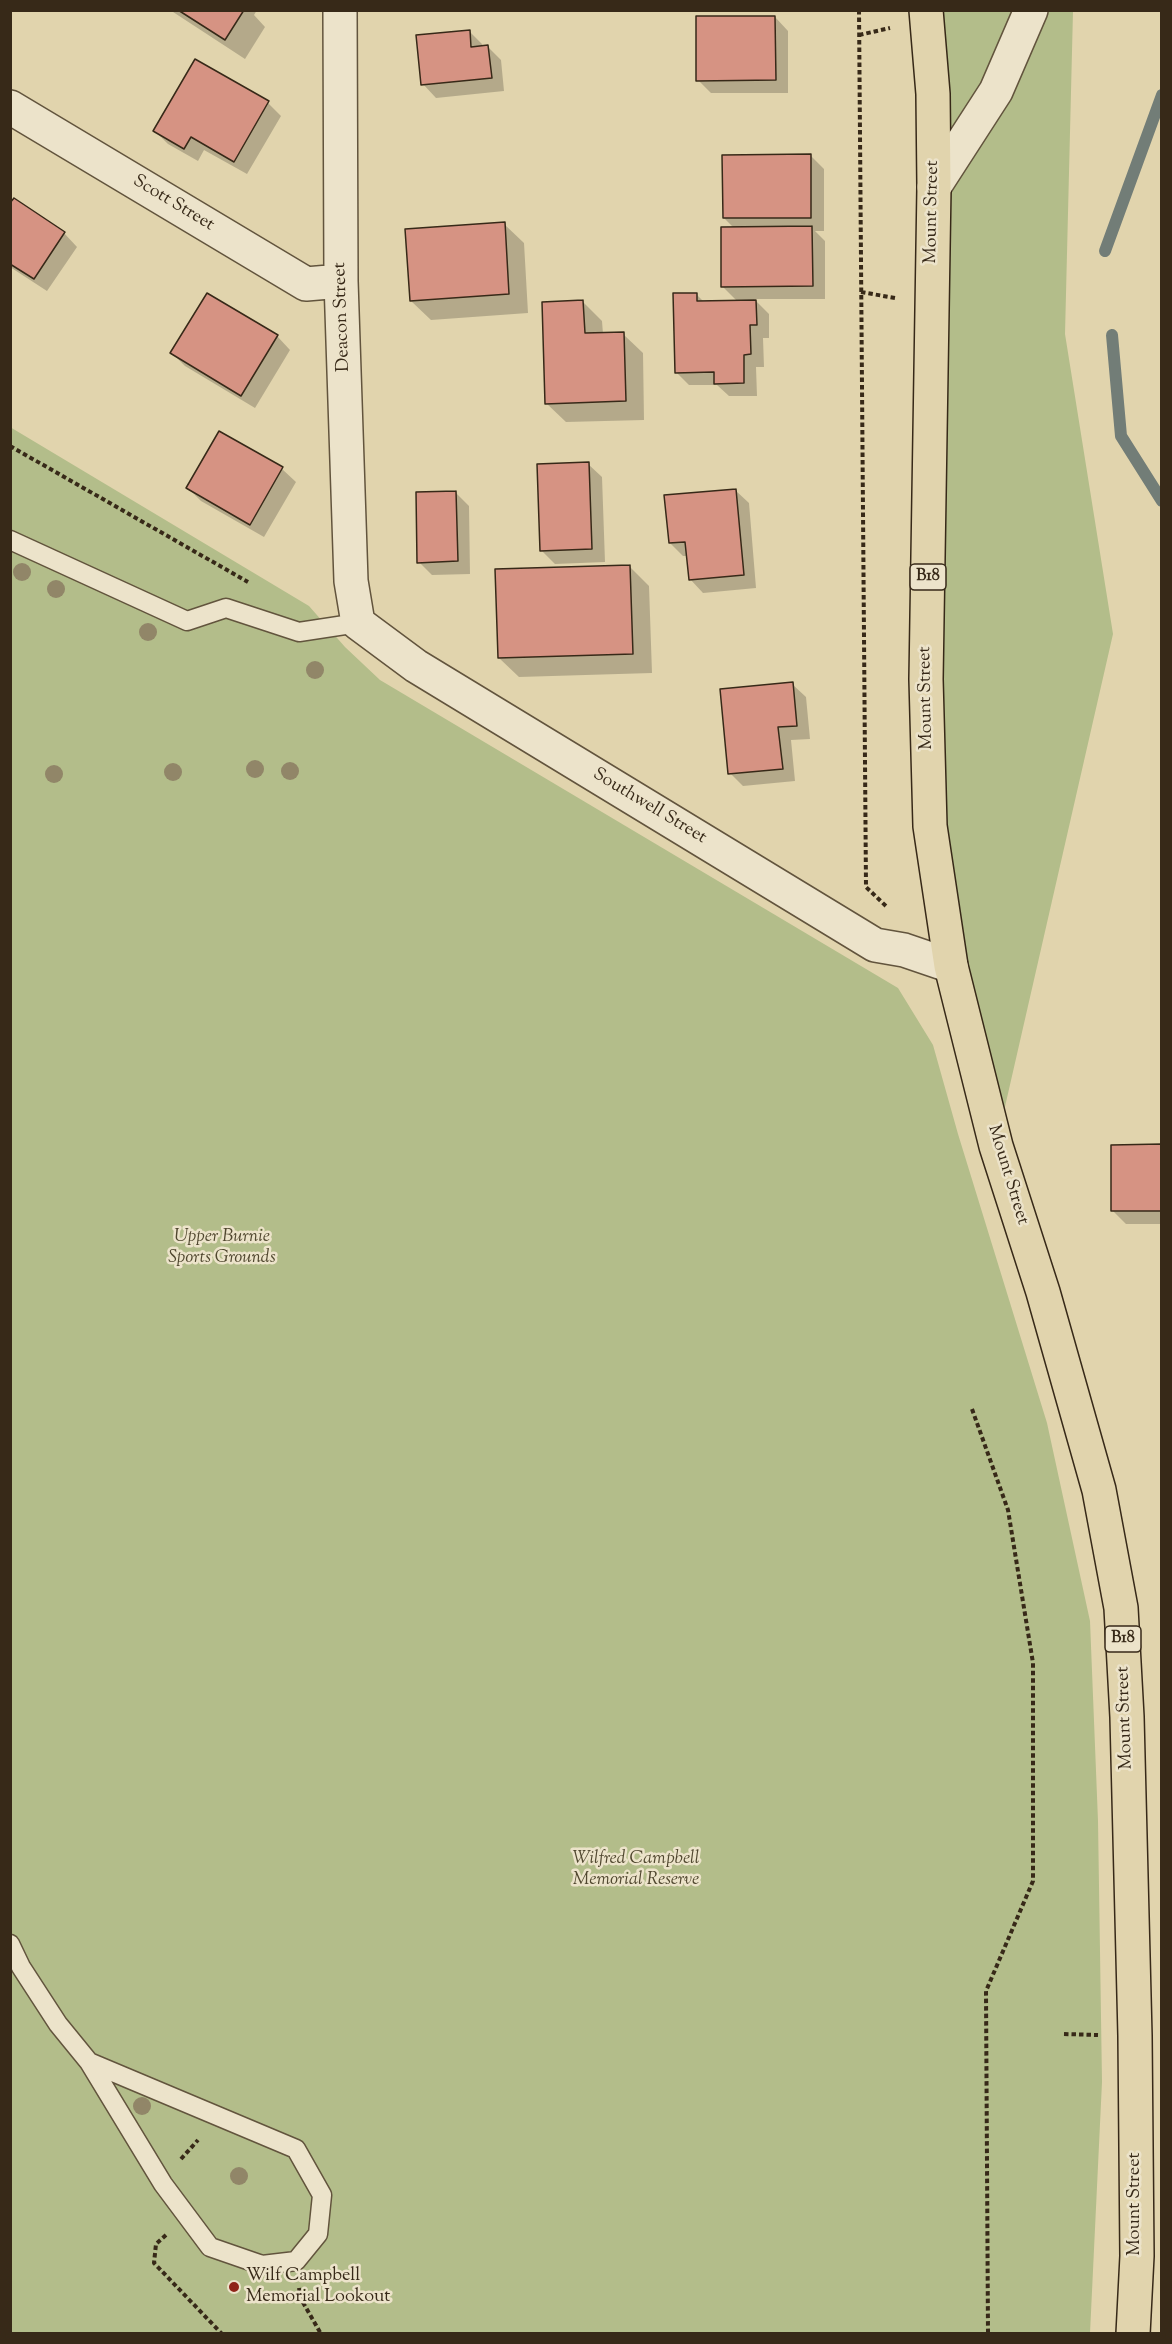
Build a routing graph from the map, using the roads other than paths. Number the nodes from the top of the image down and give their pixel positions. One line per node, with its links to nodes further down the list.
1 (340, 10): 6 (street, Deacon Street)
2 (926, 10): 5 (highway, Mount Street / B18)
3 (1031, 10): 5 (street)
4 (10, 107): 6 (street, Scott Street)
5 (934, 187): 9 (highway, Mount Street / B18)
6 (341, 281): 8 (street, Deacon Street)
7 (10, 540): 8 (lane)
8 (358, 623): 9 (street, Southwell Street)
9 (951, 966): 12 (highway, Mount Street / B18)
10 (10, 1944): 11 (lane)
11 (89, 2062): 11 (lane)
12 (1133, 2334)

